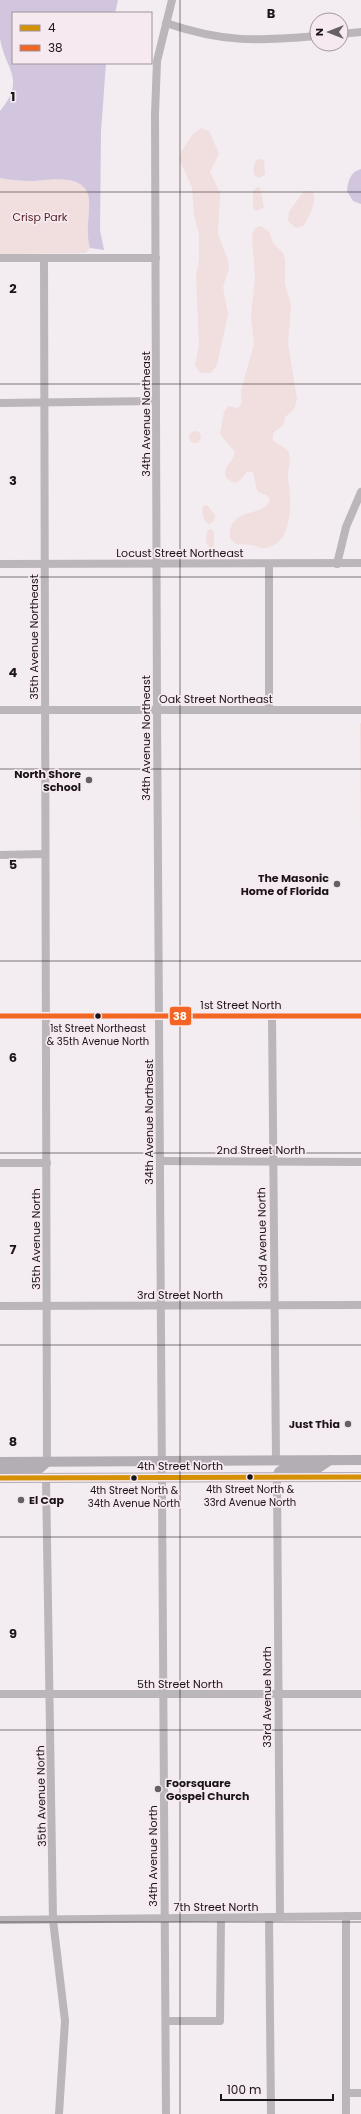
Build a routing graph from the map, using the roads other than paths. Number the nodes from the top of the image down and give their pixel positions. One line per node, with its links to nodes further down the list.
1 (172, 0): 2 (street, 34th Avenue Northeast)
2 (166, 23): 5 (street); 8 (street, 34th Avenue Northeast)
3 (361, 32): 4 (street)
4 (349, 33)
5 (309, 37)
6 (0, 258): 7 (street)
7 (44, 258): 8 (street); 11 (street, 35th Avenue Northeast)
8 (156, 258): 9 (street, 34th Avenue Northeast)
9 (156, 401): 11 (street); 16 (street, 34th Avenue Northeast)
10 (0, 402): 11 (street)
11 (44, 403): 15 (street, 35th Avenue Northeast)
12 (361, 492): 18 (street)
13 (361, 563): 18 (street, Locust Street Northeast)
14 (0, 564): 15 (street, Locust Street Northeast)
15 (44, 564): 16 (street, Locust Street Northeast); 23 (street, 35th Avenue Northeast)
16 (157, 564): 17 (street, Locust Street Northeast); 21 (street, 34th Avenue Northeast)
17 (269, 564): 18 (street, Locust Street Northeast); 19 (street)
18 (337, 564)
19 (270, 709): 21 (street, Oak Street Northeast); 22 (street, Oak Street Northeast)
20 (0, 710): 23 (street, Oak Street Northeast)
21 (157, 710): 23 (street, Oak Street Northeast); 27 (street, 34th Avenue Northeast)
22 (361, 710)
23 (45, 711): 24 (street, 35th Avenue Northeast)
24 (45, 854): 25 (street); 30 (street, 35th Avenue Northeast)
25 (0, 855)
26 (0, 1016): 30 (street, 1st Street North)
27 (159, 1016): 28 (street, 1st Street North); 30 (street, 1st Street North); 31 (street, 34th Avenue Northeast)
28 (272, 1016): 29 (street, 1st Street North); 32 (street, 33rd Avenue North)
29 (361, 1016)
30 (46, 1017): 35 (street, 35th Avenue North)
31 (160, 1161): 32 (street, 2nd Street North); 40 (street, 34th Avenue Northeast)
32 (272, 1161): 33 (street, 2nd Street North); 36 (street, 33rd Avenue North)
33 (361, 1162)
34 (0, 1164): 35 (street)
35 (47, 1164): 39 (street, 35th Avenue North)
36 (274, 1305): 37 (street, 3rd Street North); 40 (street, 3rd Street North); 41 (street, 33rd Avenue North)
37 (361, 1305)
38 (0, 1306): 39 (street, 3rd Street North)
39 (47, 1306): 40 (street, 3rd Street North); 45 (street, 35th Avenue North)
40 (162, 1306): 46 (street, 34th Avenue Northeast)
41 (276, 1460): 42 (main road, 4th Street North); 46 (main road, 4th Street North)
42 (330, 1460): 43 (main road, 4th Street North); 49 (main road)
43 (361, 1460)
44 (0, 1462): 45 (main road, 4th Street North)
45 (47, 1462): 46 (main road, 4th Street North); 47 (main road)
46 (162, 1462): 52 (street, 34th Avenue Northeast)
47 (0, 1469)
48 (46, 1477): 51 (main road, 4th Street North); 52 (main road, 4th Street North); 54 (street, 35th Avenue North)
49 (276, 1477): 50 (main road, 4th Street North); 52 (main road, 4th Street North); 55 (street, 33rd Avenue North)
50 (361, 1477)
51 (0, 1478)
52 (162, 1478): 57 (street, 34th Avenue North)
53 (0, 1694): 54 (street, 5th Street North)
54 (50, 1694): 57 (street, 5th Street North); 65 (street, 35th Avenue North)
55 (278, 1694): 56 (street, 5th Street North); 57 (street, 5th Street North); 61 (street, 33rd Avenue North)
56 (361, 1694)
57 (163, 1695): 62 (street, 34th Avenue North)
58 (346, 1916): 59 (street, 7th Street North); 61 (street, 7th Street North); 68 (street)
59 (361, 1916)
60 (269, 1917): 61 (street, 7th Street North); 63 (street, 7th Street North); 71 (street)
61 (280, 1917)
62 (165, 1918): 63 (street, 7th Street North); 65 (street, 7th Street North); 66 (street, 34th Avenue North)
63 (221, 1918): 66 (street)
64 (0, 1920): 65 (street, 7th Street North)
65 (53, 1920): 69 (street, 35th Avenue North)
66 (166, 2021): 70 (street, 34th Avenue North)
67 (361, 2093): 68 (street)
68 (346, 2094): 72 (street)
69 (59, 2114)
70 (166, 2114)
71 (271, 2114)
72 (346, 2114)

